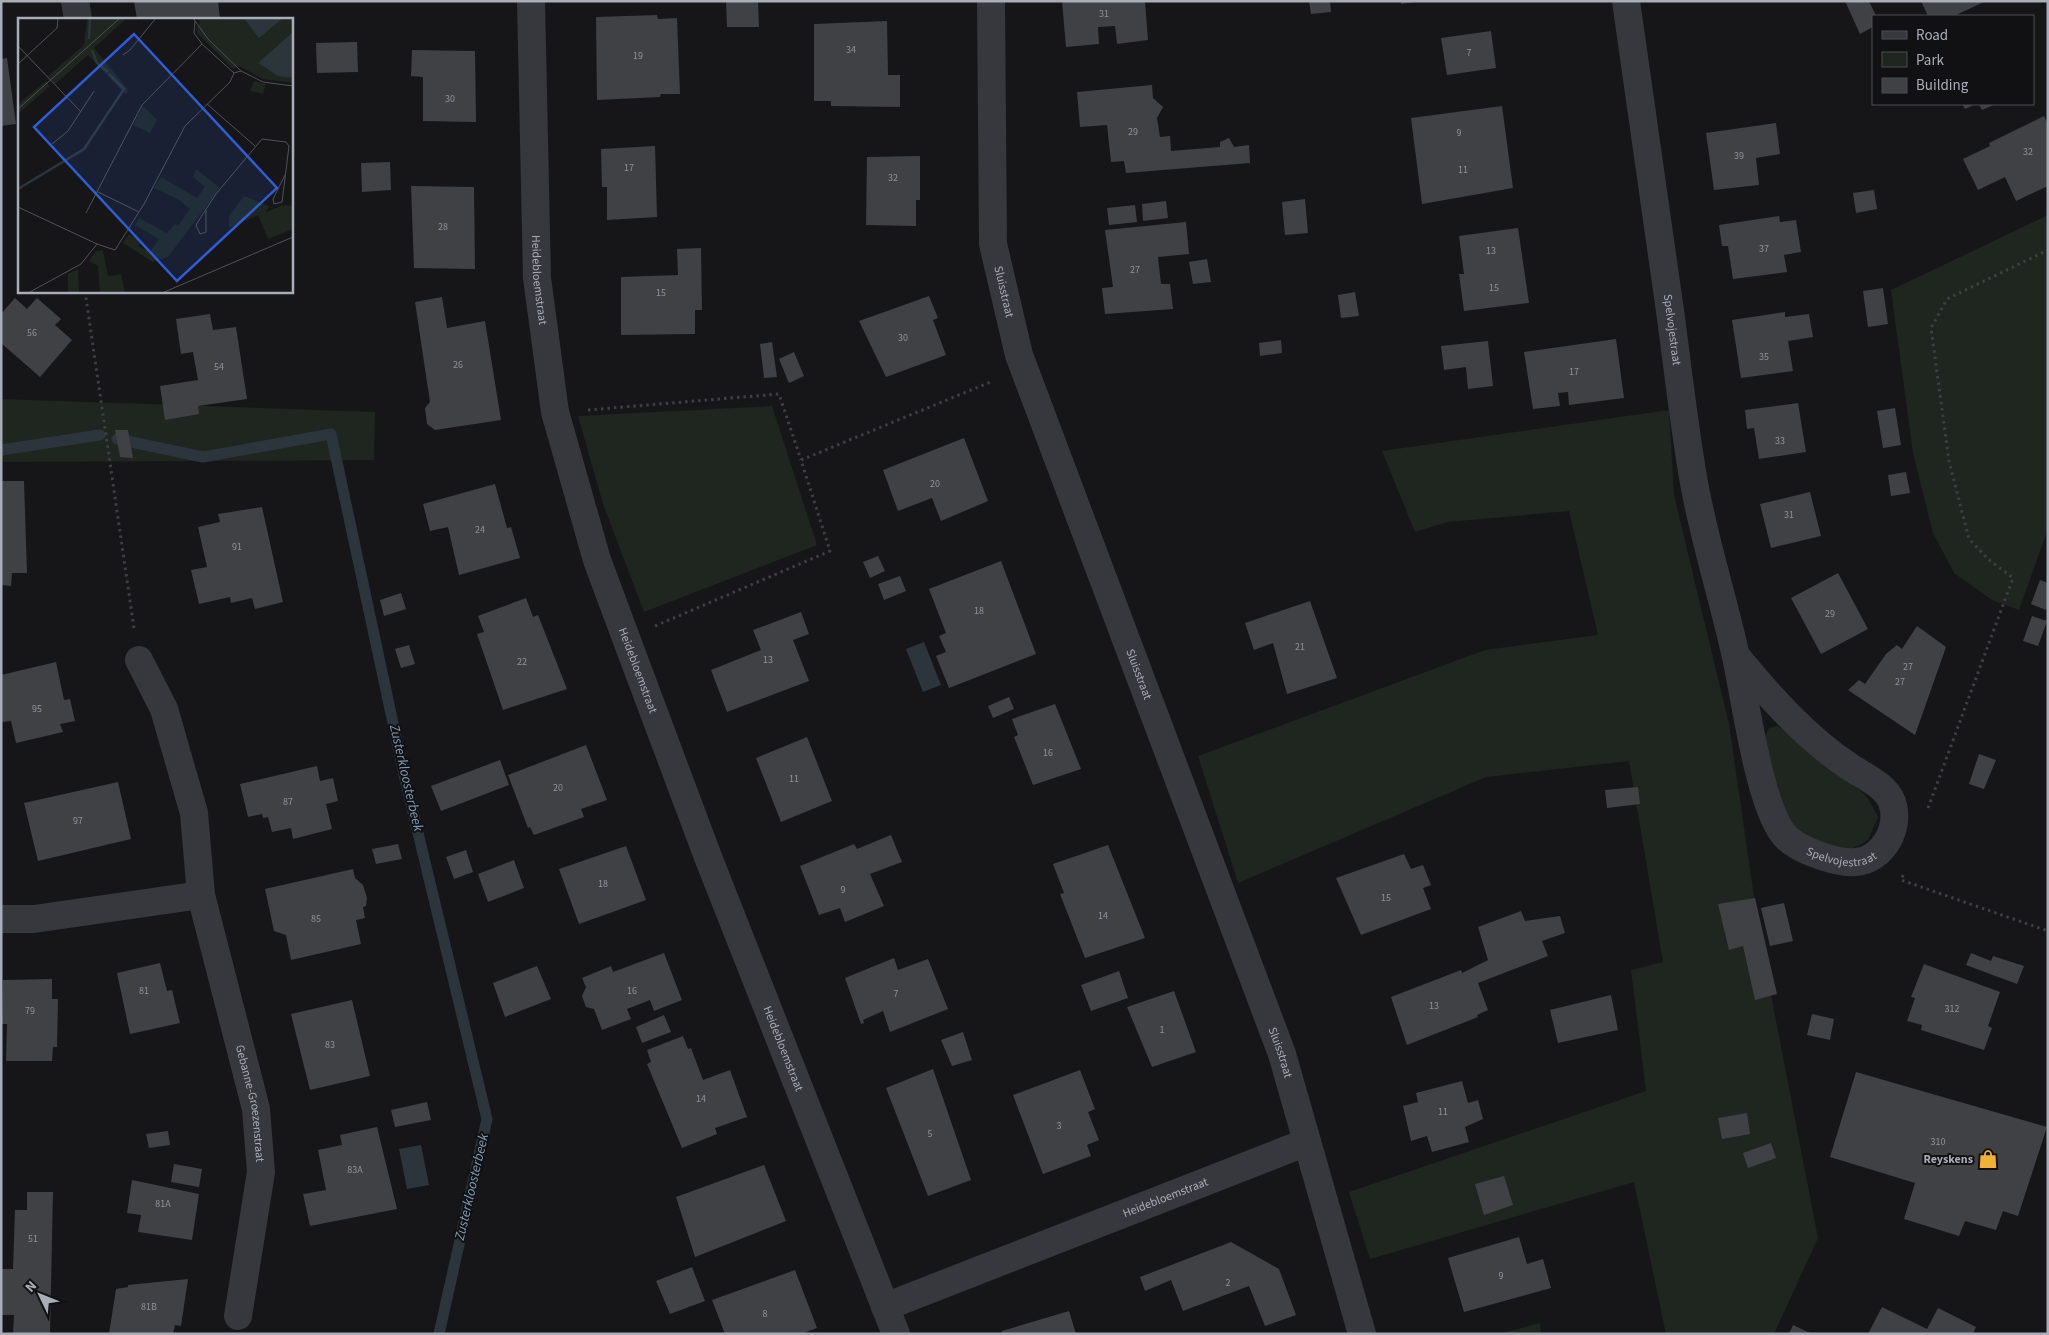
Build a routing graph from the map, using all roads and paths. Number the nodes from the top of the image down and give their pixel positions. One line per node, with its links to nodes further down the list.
1 (75, 1): 5 (street)
2 (531, 1): 9 (street, Heidebloemstraat)
3 (991, 1): 8 (street, Sluisstraat)
4 (1626, 1): 12 (street, Spelvojestraat)
5 (78, 18)
6 (2048, 250): 14 (path)
7 (85, 292): 13 (path)
8 (1024, 368): 10 (path); 19 (street, Sluisstraat)
9 (556, 412): 10 (path); 11 (street, Heidebloemstraat)
10 (801, 460): 11 (path)
11 (626, 638): 20 (street, Heidebloemstraat)
12 (1736, 656): 12 (street, Spelvojestraat)
13 (139, 660): 16 (street, Gebanne-Groezenstraat)
14 (1926, 814)
15 (1904, 872): 18 (path)
16 (201, 895): 17 (street); 21 (street, Gebanne-Groezenstraat)
17 (1, 920)
18 (2048, 931)
19 (1307, 1142): 20 (street, Heidebloemstraat); 23 (street, Sluisstraat)
20 (885, 1307): 22 (street, Heidebloemstraat)
21 (238, 1316)
22 (896, 1334)
23 (1362, 1334)

